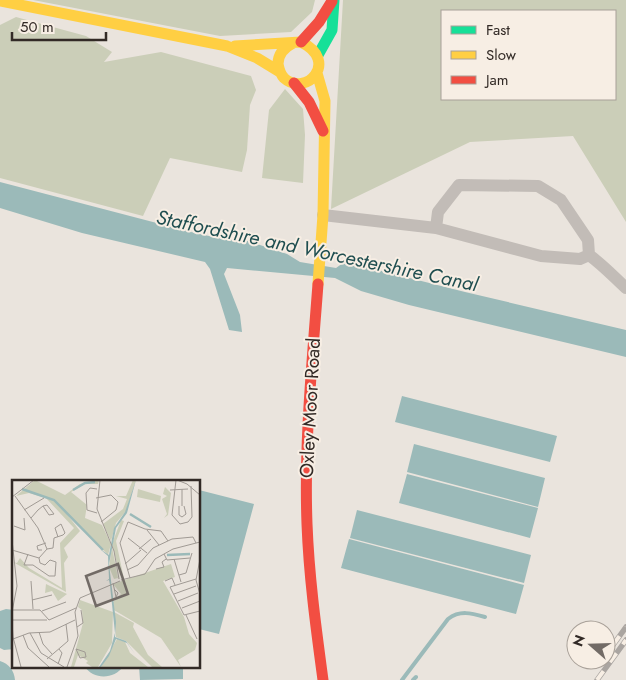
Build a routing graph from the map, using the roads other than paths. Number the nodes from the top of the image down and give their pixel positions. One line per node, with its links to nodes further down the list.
1 (333, 0): 3 (street); 5 (street)
2 (0, 1): 4 (street)
3 (297, 42): 4 (street); 5 (street); 6 (street)
4 (227, 46): 6 (street)
5 (318, 55): 7 (street)
6 (280, 72): 8 (street)
7 (317, 72): 8 (street); 9 (street, Oxley Moor Road)
8 (294, 83): 9 (street, Oxley Moor Road)
9 (325, 136): 10 (street, Oxley Moor Road)
10 (322, 215): 11 (street); 14 (street, Oxley Moor Road)
11 (436, 228): 12 (street); 12 (street)
12 (589, 255): 13 (street)
13 (619, 287)
14 (323, 680)

